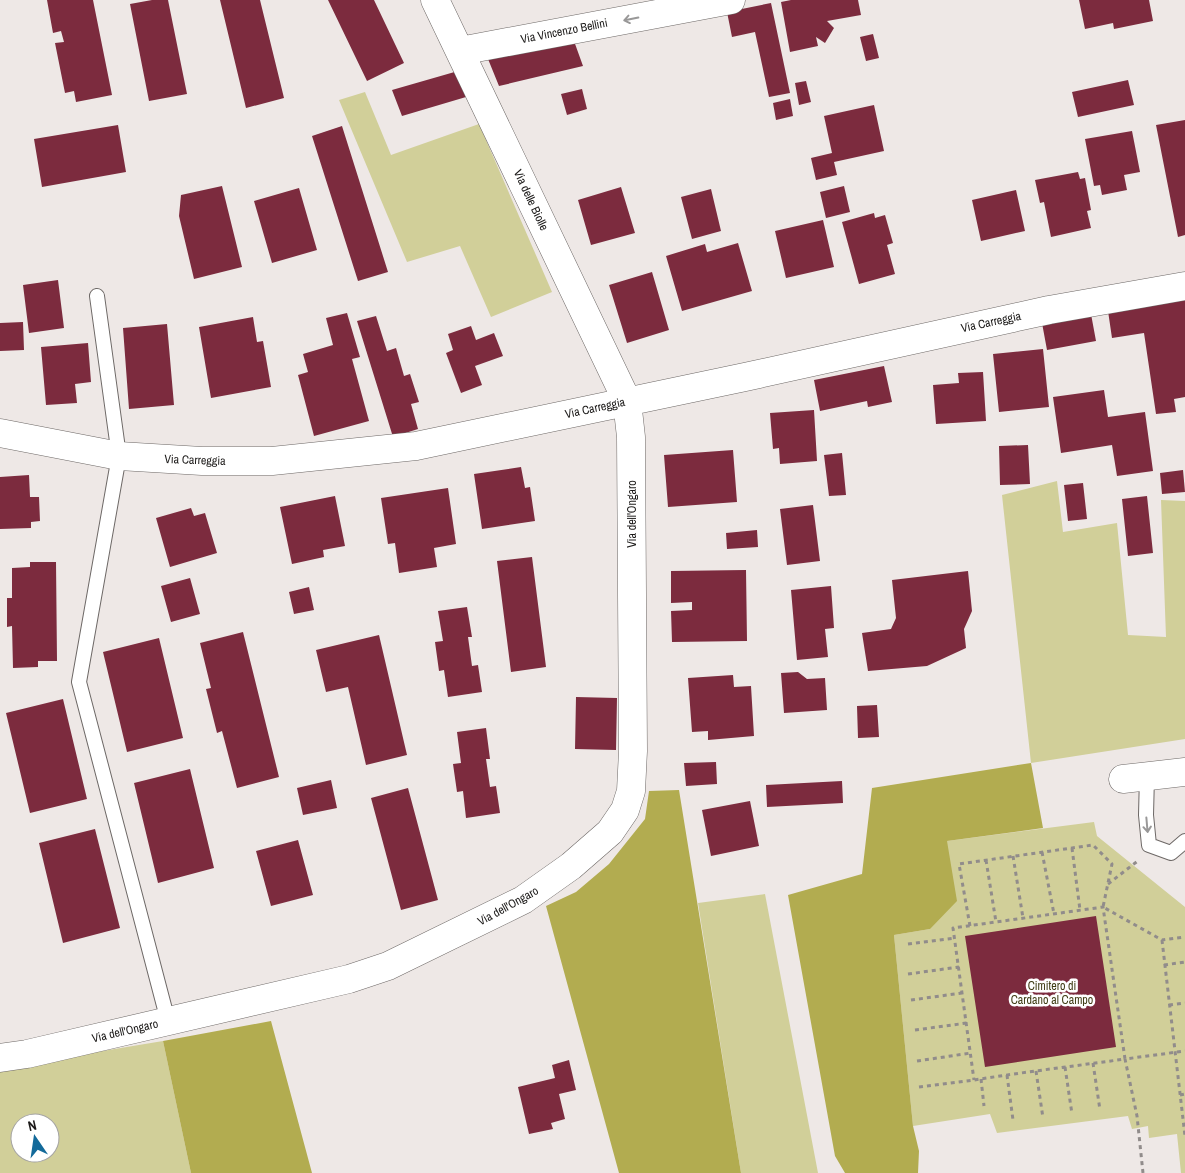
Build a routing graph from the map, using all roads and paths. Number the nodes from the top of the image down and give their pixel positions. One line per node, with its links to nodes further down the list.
1 (435, 0): 4 (street, Via delle Biolle)
2 (731, 0): 3 (street, Via Vincenzo Bellini)
3 (667, 6): 4 (street, Via Vincenzo Bellini, one-way to 4)
4 (460, 51): 7 (street, Via delle Biolle)
5 (1185, 286): 7 (street, Via Carreggia)
6 (97, 296): 9 (lane)
7 (627, 401): 9 (street, Via Carreggia); 37 (street, Via dell'Ongaro)
8 (0, 433): 9 (street, Via Carreggia)
9 (119, 456): 37 (lane)
10 (1185, 772): 11 (street)
11 (1135, 778): 13 (lane, one-way to 13)
12 (1185, 841): 13 (lane)
13 (1148, 845): 18 (path)
14 (1072, 848): 15 (path); 18 (path); 20 (path)
15 (1042, 852): 16 (path); 21 (path)
16 (1013, 856): 17 (path); 22 (path)
17 (986, 860): 23 (path); 24 (path)
18 (1108, 884): 19 (path)
19 (1104, 907): 20 (path); 27 (path); 44 (path)
20 (1080, 910): 21 (path)
21 (1054, 914): 22 (path)
22 (1023, 918): 23 (path)
23 (996, 922): 24 (path)
24 (970, 926): 26 (path)
25 (1185, 937): 27 (path)
26 (955, 938): 28 (path); 31 (path)
27 (1162, 940): 30 (path)
28 (908, 944)
29 (1185, 962): 30 (path)
30 (1164, 965): 36 (path)
31 (959, 967): 32 (path); 33 (path)
32 (908, 974)
33 (962, 993): 34 (path); 38 (path)
34 (911, 1000)
35 (1185, 1004): 36 (path)
36 (1169, 1005): 41 (path)
37 (168, 1021): 43 (street, Via dell'Ongaro)
38 (966, 1023): 39 (path); 42 (path)
39 (915, 1030)
40 (1185, 1050): 41 (path)
41 (1175, 1052): 44 (path); 54 (path)
42 (971, 1053): 45 (path); 51 (path)
43 (0, 1058)
44 (1125, 1059): 46 (path); 61 (path)
45 (917, 1060)
46 (1093, 1063): 47 (path); 56 (path)
47 (1065, 1067): 48 (path); 57 (path)
48 (1036, 1071): 49 (path); 58 (path)
49 (1007, 1075): 50 (path); 59 (path)
50 (981, 1079): 51 (path); 55 (path)
51 (974, 1080): 52 (path)
52 (919, 1087)
53 (1185, 1094): 54 (path)
54 (1180, 1095): 60 (path)
55 (984, 1106)
56 (1100, 1110)
57 (1072, 1114)
58 (1043, 1118)
59 (1013, 1120)
60 (1185, 1136)
61 (1143, 1173)

